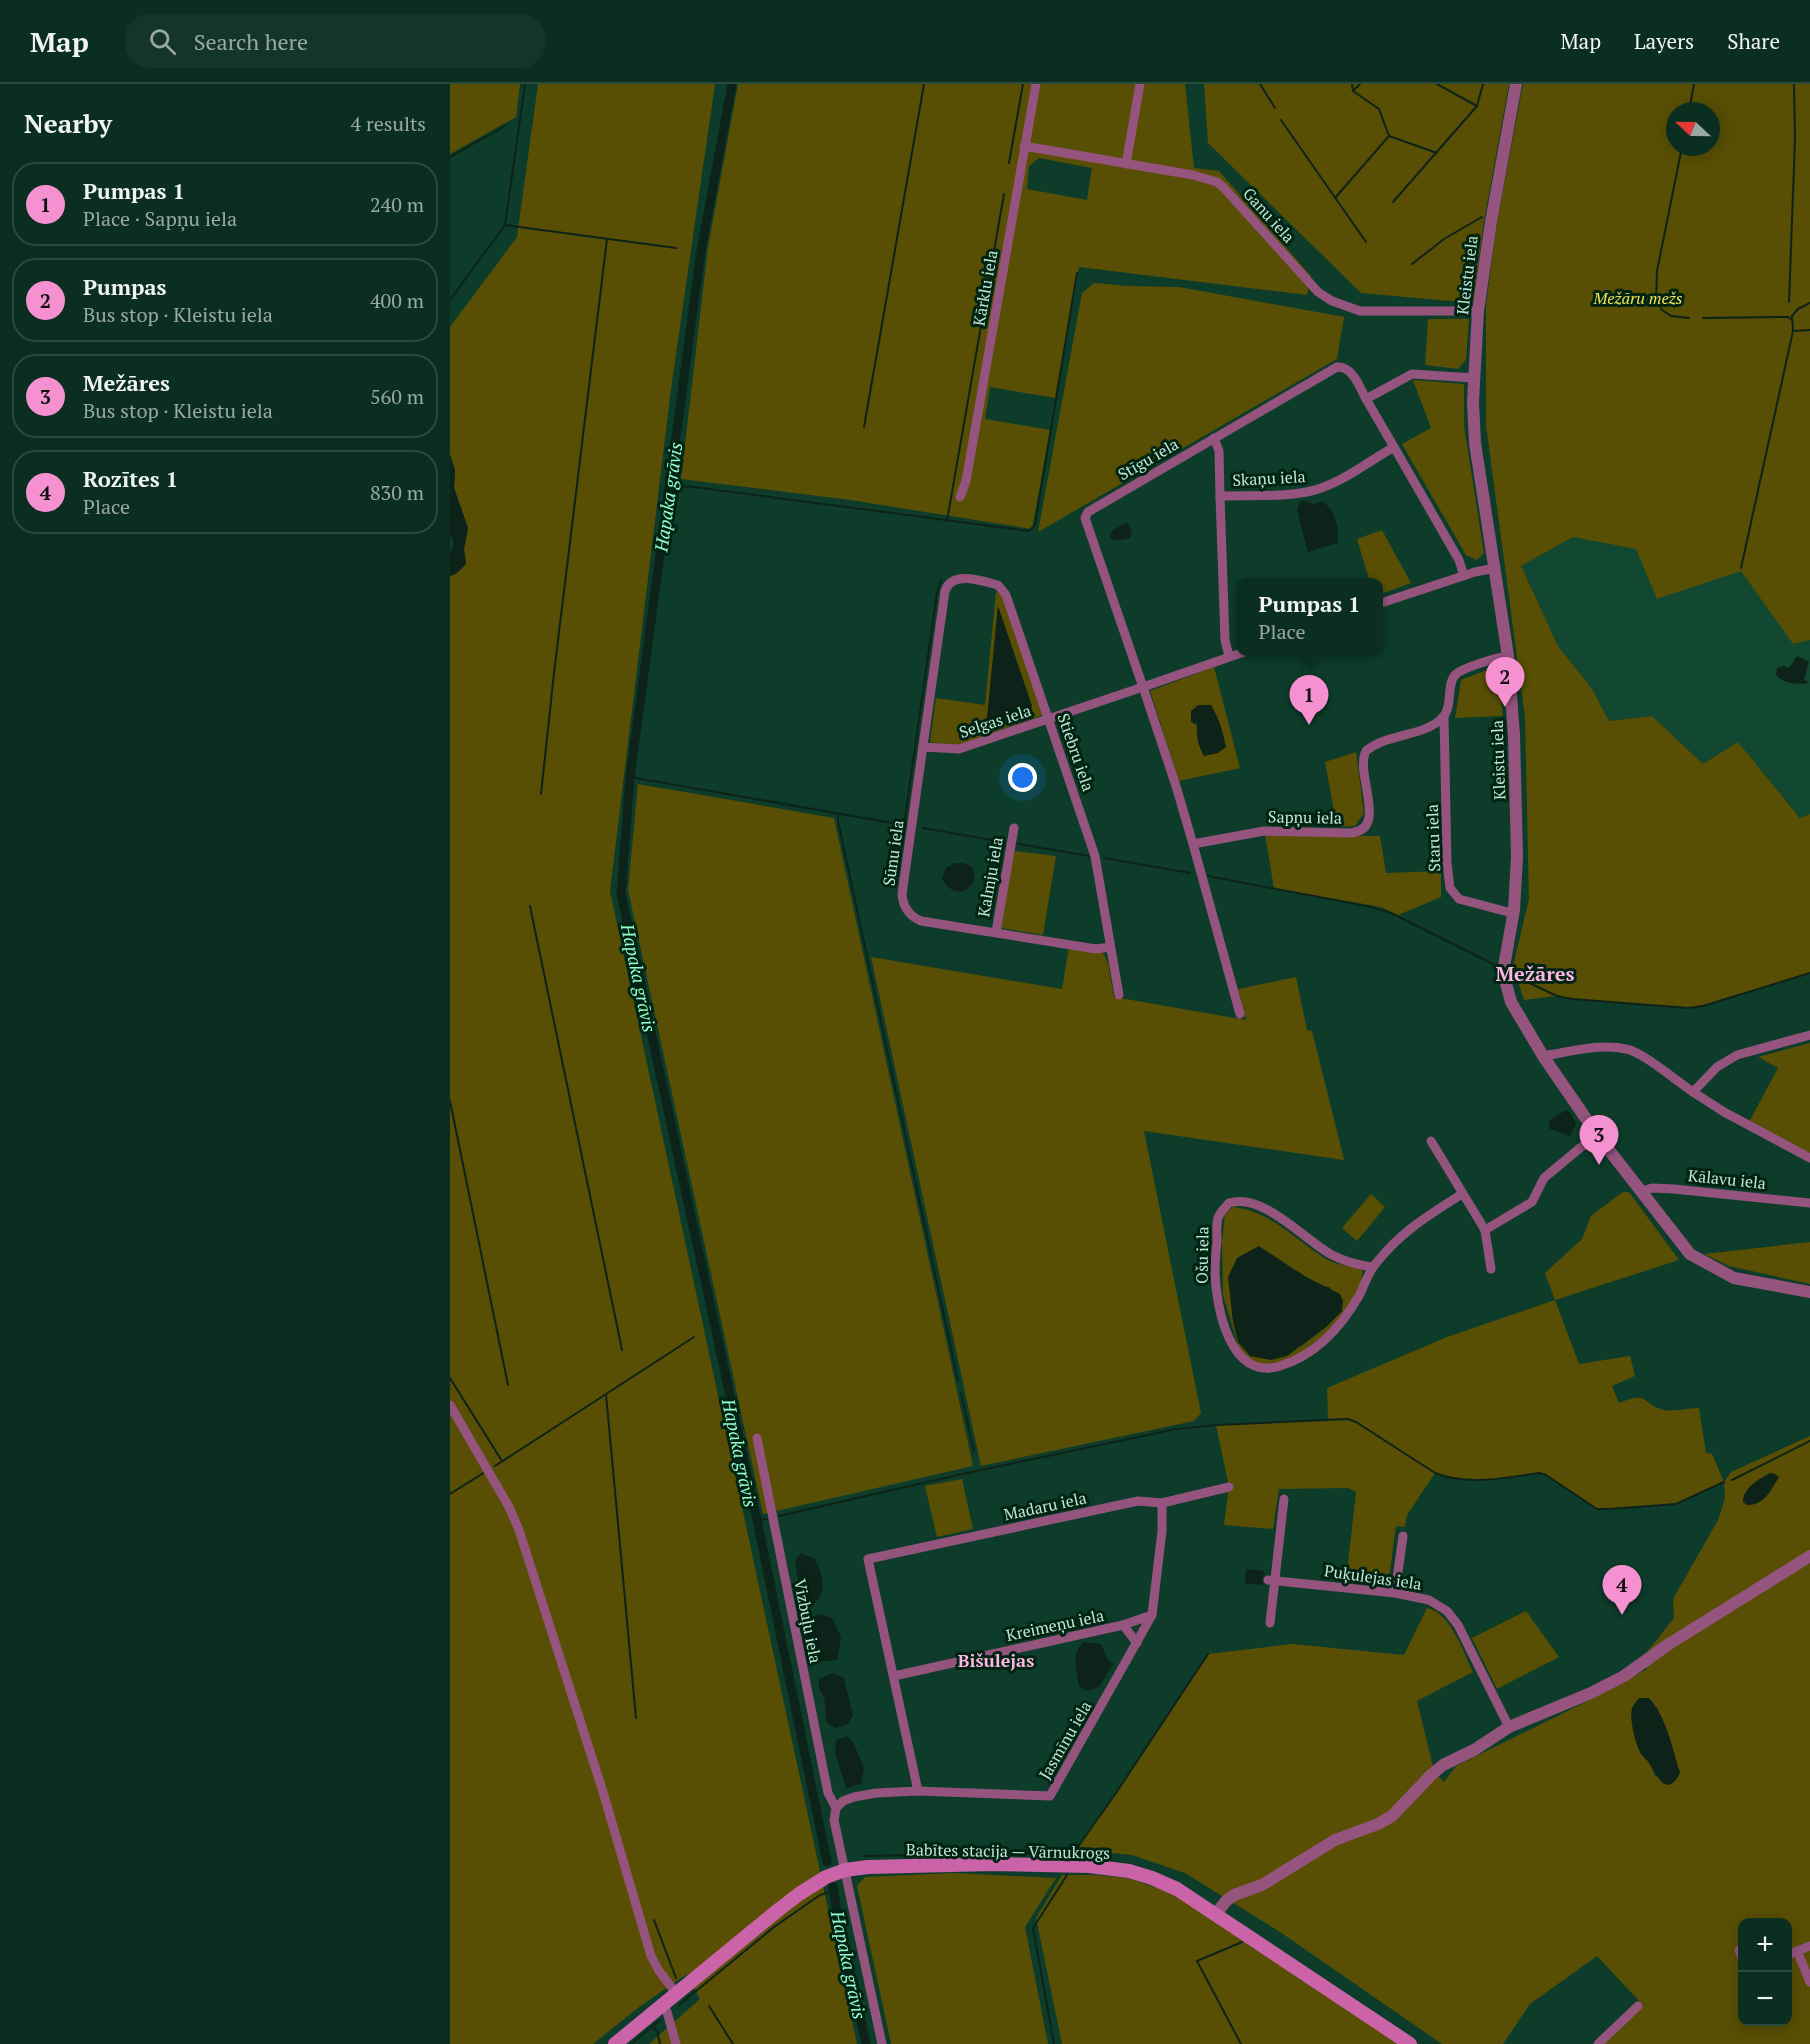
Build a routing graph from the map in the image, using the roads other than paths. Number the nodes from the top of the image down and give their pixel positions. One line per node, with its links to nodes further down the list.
1 (1036, 84): 4 (street, Kārklu iela)
2 (1140, 84): 5 (street)
3 (1516, 84): 6 (street, Kleistu iela)
4 (1024, 146): 5 (street, Ganu iela); 12 (street, Kārklu iela)
5 (1126, 164): 6 (street, Ganu iela)
6 (1478, 311): 7 (street, Kleistu iela)
7 (1474, 378): 8 (street); 13 (street, Kleistu iela)
8 (1366, 399): 9 (street, Stīgu iela); 10 (street, Stīgu iela)
9 (1214, 438): 11 (street); 20 (street, Stīgu iela)
10 (1394, 447): 11 (street, Skaņu iela); 14 (street)
11 (1220, 495): 19 (street, Skaņu iela)
12 (960, 497)
13 (1495, 568): 14 (street); 18 (street, Kleistu iela)
14 (1464, 576): 16 (street)
15 (945, 591): 22 (street, Stiebru iela); 23 (street, Sūnu iela)
16 (1383, 602)
17 (1236, 654): 19 (street)
18 (1508, 656): 21 (street); 26 (street, Kleistu iela)
19 (1229, 657): 20 (street)
20 (1143, 687): 22 (street, Selgas iela); 25 (street)
21 (1444, 716): 25 (street, Sapņu iela); 26 (street, Staru iela)
22 (1048, 719): 23 (street, Selgas iela); 28 (street, Stiebru iela)
23 (923, 747): 27 (street, Sūnu iela)
24 (1014, 828): 27 (street, Kalmju iela)
25 (1193, 844): 30 (street)
26 (1514, 910): 32 (street, Kleistu iela)
27 (996, 932): 28 (street, Sūnu iela)
28 (1110, 947): 29 (street, Stiebru iela)
29 (1119, 995)
30 (1240, 1014)
31 (1810, 1035): 33 (street)
32 (1543, 1056): 33 (street); 34 (street, Kleistu iela)
33 (1692, 1092): 36 (street)
34 (1598, 1136): 37 (street, Kleistu iela); 40 (street)
35 (1431, 1141): 38 (street)
36 (1810, 1158)
37 (1642, 1191): 39 (street, Kālavu iela); 43 (street, Kleistu iela)
38 (1462, 1194): 40 (street); 41 (street, Ošu iela)
39 (1810, 1203)
40 (1485, 1230): 42 (street)
41 (1372, 1267): 41 (street, Ošu iela)
42 (1491, 1269)
43 (1810, 1292)
44 (450, 1405): 67 (street)
45 (757, 1438): 60 (street, Vizbuļu iela)
46 (1229, 1487): 48 (street, Madaru iela)
47 (1284, 1499): 51 (street)
48 (1162, 1503): 53 (street, Jasmīnu iela); 57 (street, Madaru iela)
49 (1403, 1536): 52 (street)
50 (1810, 1556): 58 (street)
51 (1272, 1580): 52 (street, Puķulejas iela); 54 (street)
52 (1395, 1593): 58 (street, Puķulejas iela)
53 (1152, 1615): 55 (street, Kreimeņu iela); 56 (street, Jasmīnu iela)
54 (1270, 1623)
55 (1123, 1625): 56 (street); 57 (street, Kreimeņu iela)
56 (1137, 1643): 59 (street, Jasmīnu iela)
57 (894, 1676): 59 (street)
58 (1509, 1727): 62 (street)
59 (918, 1791): 60 (street, Jasmīnu iela)
60 (836, 1808): 61 (street)
61 (845, 1870): 62 (main road, Babītes stacija — Vārnukrogs); 67 (main road, Babītes stacija — Vārnukrogs); 72 (street)
62 (1216, 1914): 73 (main road, Babītes stacija — Vārnukrogs)
63 (1810, 1946): 64 (street)
64 (1797, 1951): 65 (street); 66 (street)
65 (1792, 1953)
66 (1810, 1982)
67 (676, 1993): 68 (main road, Babītes stacija — Vārnukrogs)
68 (663, 2005): 70 (main road, Babītes stacija — Vārnukrogs); 71 (street)
69 (1638, 2006): 74 (street)
70 (615, 2044)
71 (676, 2044)
72 (882, 2044)
73 (1410, 2044)
74 (1598, 2044)

